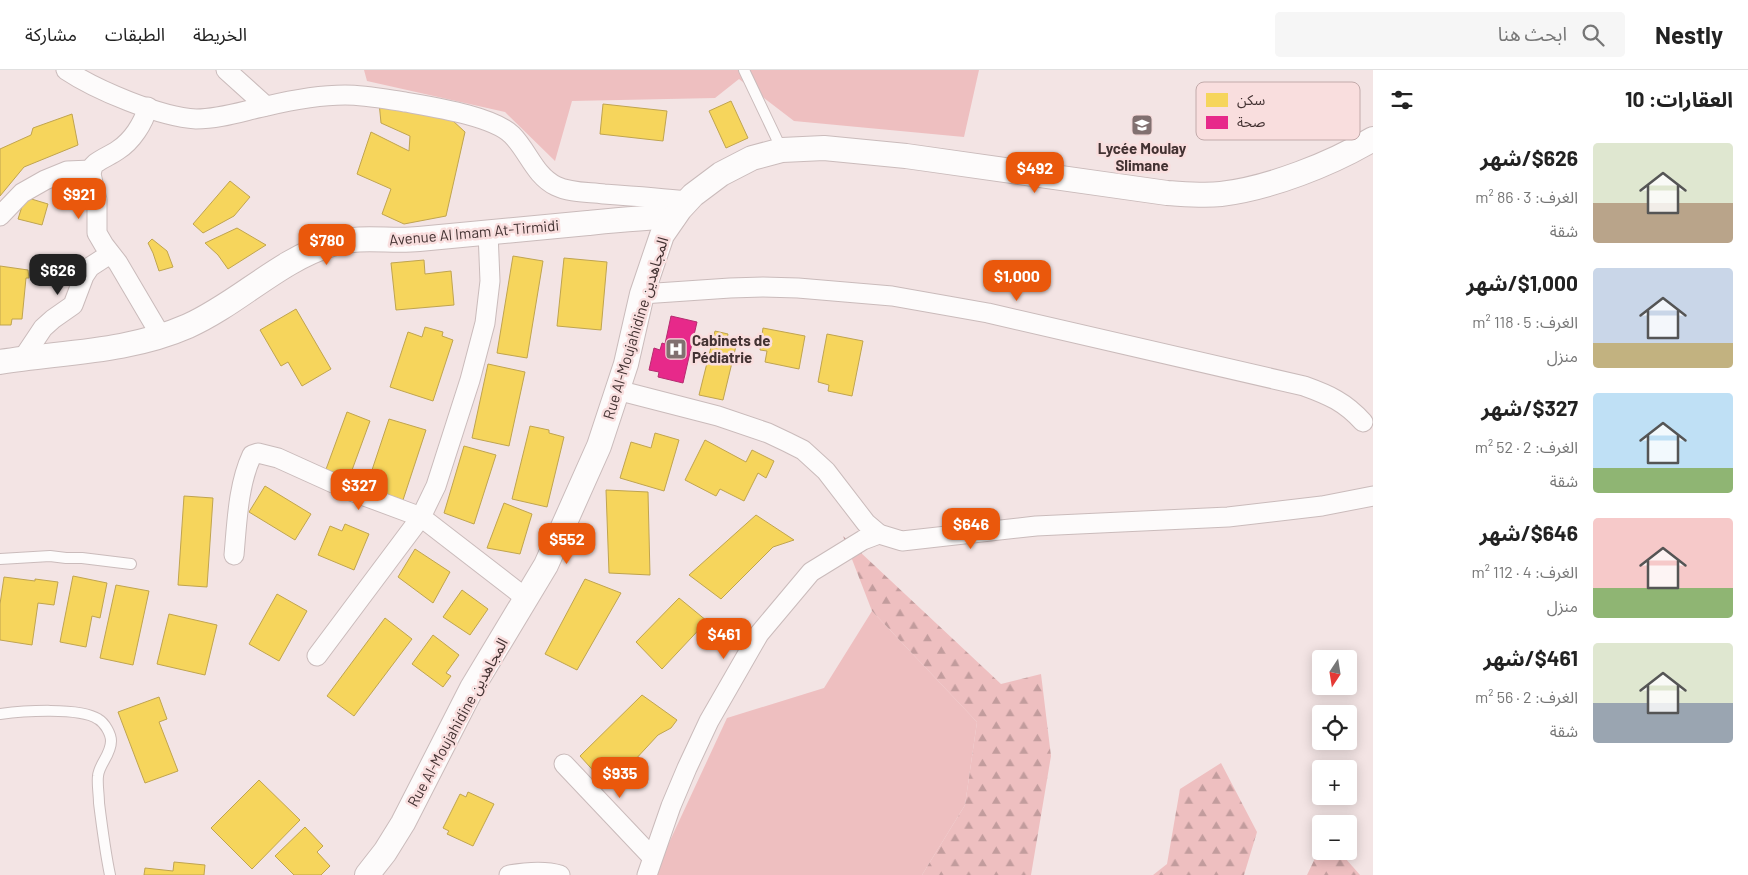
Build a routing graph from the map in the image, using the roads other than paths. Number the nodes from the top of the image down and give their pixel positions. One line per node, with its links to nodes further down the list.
1 (66, 70): 5 (street)
2 (226, 70): 4 (street)
3 (744, 70): 7 (lane)
4 (266, 106): 5 (street); 9 (street)
5 (148, 107): 8 (street)
6 (1373, 139): 7 (street, Rue Al-Moujahidine المجاهدين)
7 (782, 150): 9 (street, Rue Al-Moujahidine المجاهدين)
8 (91, 170): 10 (street); 12 (street)
9 (681, 209): 11 (street, Avenue Al Imam At-Tirmidi); 13 (street, Rue Al-Moujahidine المجاهدين)
10 (0, 216)
11 (488, 232): 14 (street, Avenue Al Imam At-Tirmidi); 19 (street)
12 (110, 254): 14 (street); 15 (street)
13 (642, 294): 16 (street, Rue Al-Moujahidine المجاهدين); 17 (street)
14 (162, 336): 15 (street, Avenue Al Imam At-Tirmidi)
15 (11, 360)
16 (617, 390): 20 (street); 24 (street, Rue Al-Moujahidine المجاهدين)
17 (1363, 422)
18 (1373, 496): 20 (street)
19 (421, 516): 21 (street); 24 (street); 25 (street)
20 (879, 534): 28 (street)
21 (234, 555)
22 (0, 559): 23 (lane)
23 (131, 564)
24 (527, 599): 30 (street, Rue Al-Moujahidine المجاهدين)
25 (317, 656)
26 (0, 714): 29 (lane)
27 (564, 764): 28 (street)
28 (649, 866)
29 (110, 875)
30 (367, 875)
31 (509, 875): 32 (street)
32 (560, 875)

